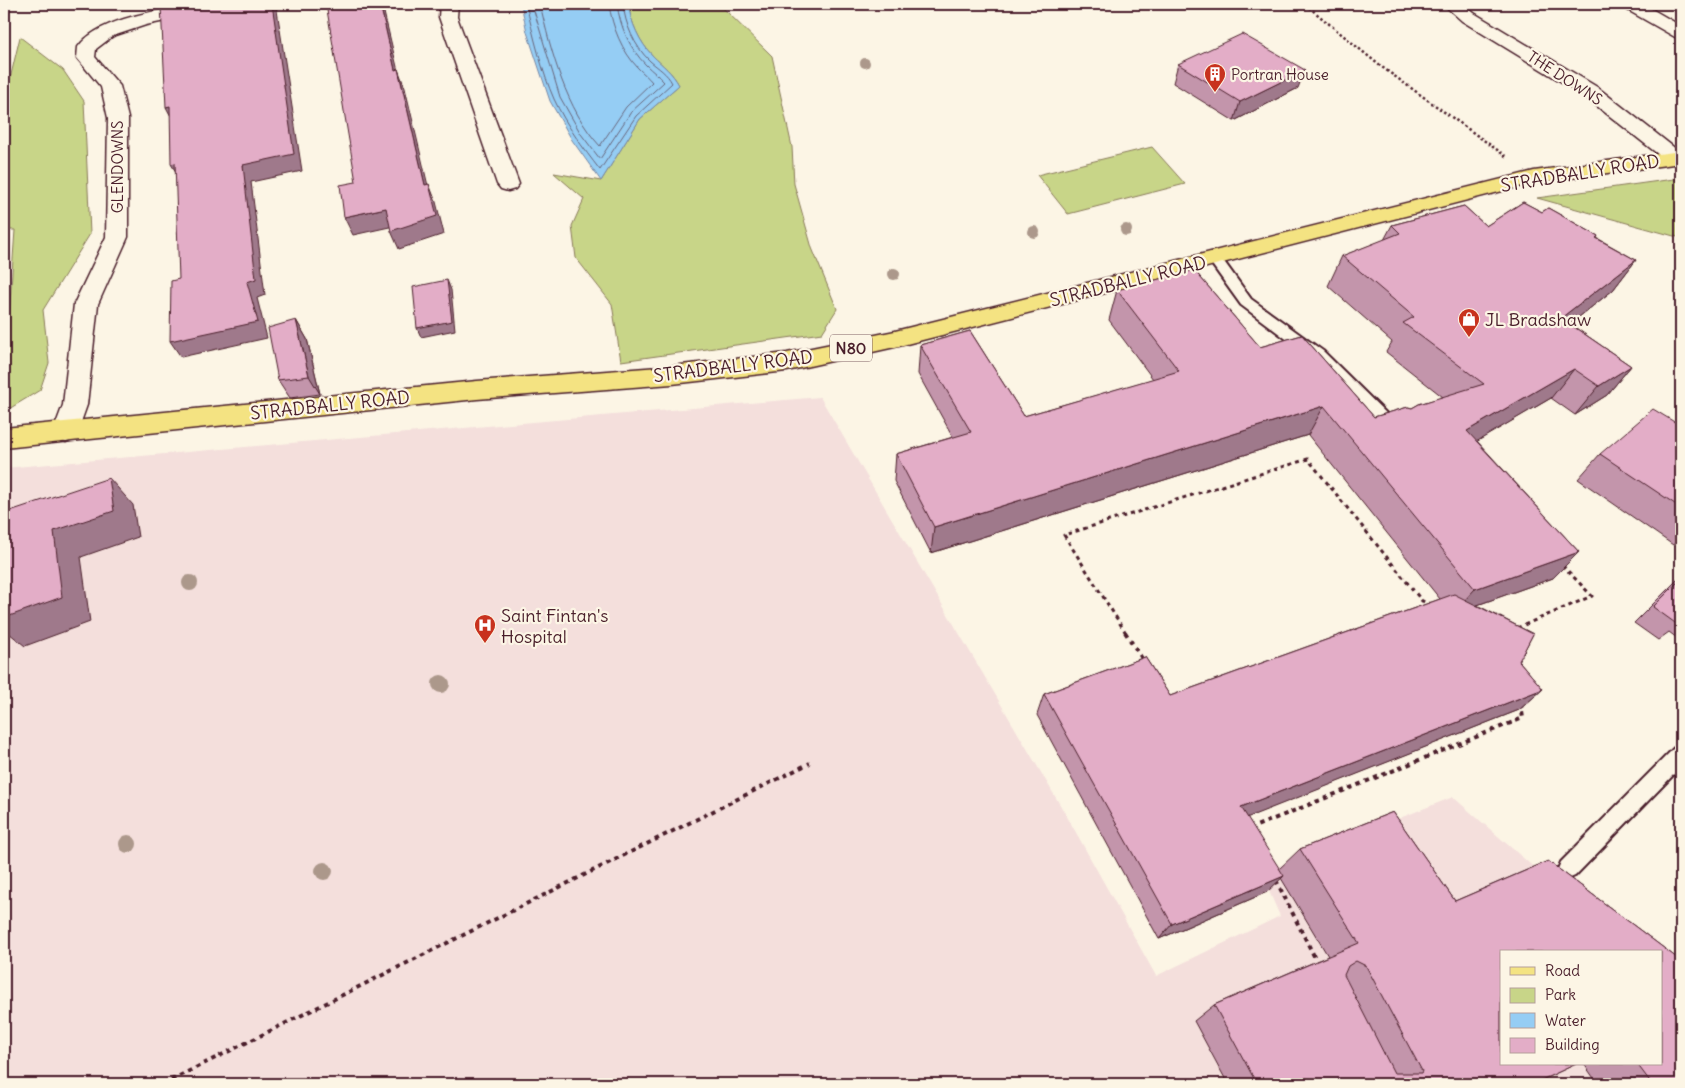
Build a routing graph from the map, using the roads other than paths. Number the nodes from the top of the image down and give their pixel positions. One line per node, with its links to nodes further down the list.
1 (222, 4): 10 (street, GLENDOWNS)
2 (449, 4): 7 (street)
3 (1452, 4): 6 (street, THE DOWNS)
4 (1630, 4): 5 (street)
5 (1681, 33)
6 (1678, 158): 8 (main road, STRADBALLY ROAD / N80)
7 (508, 184)
8 (1215, 260): 9 (lane); 10 (main road, STRADBALLY ROAD / N80)
9 (1393, 429)
10 (66, 432): 11 (main road, STRADBALLY ROAD / N80)
11 (4, 438): 12 (lane)
12 (4, 443)
13 (1681, 754): 14 (lane)
14 (1568, 869)

